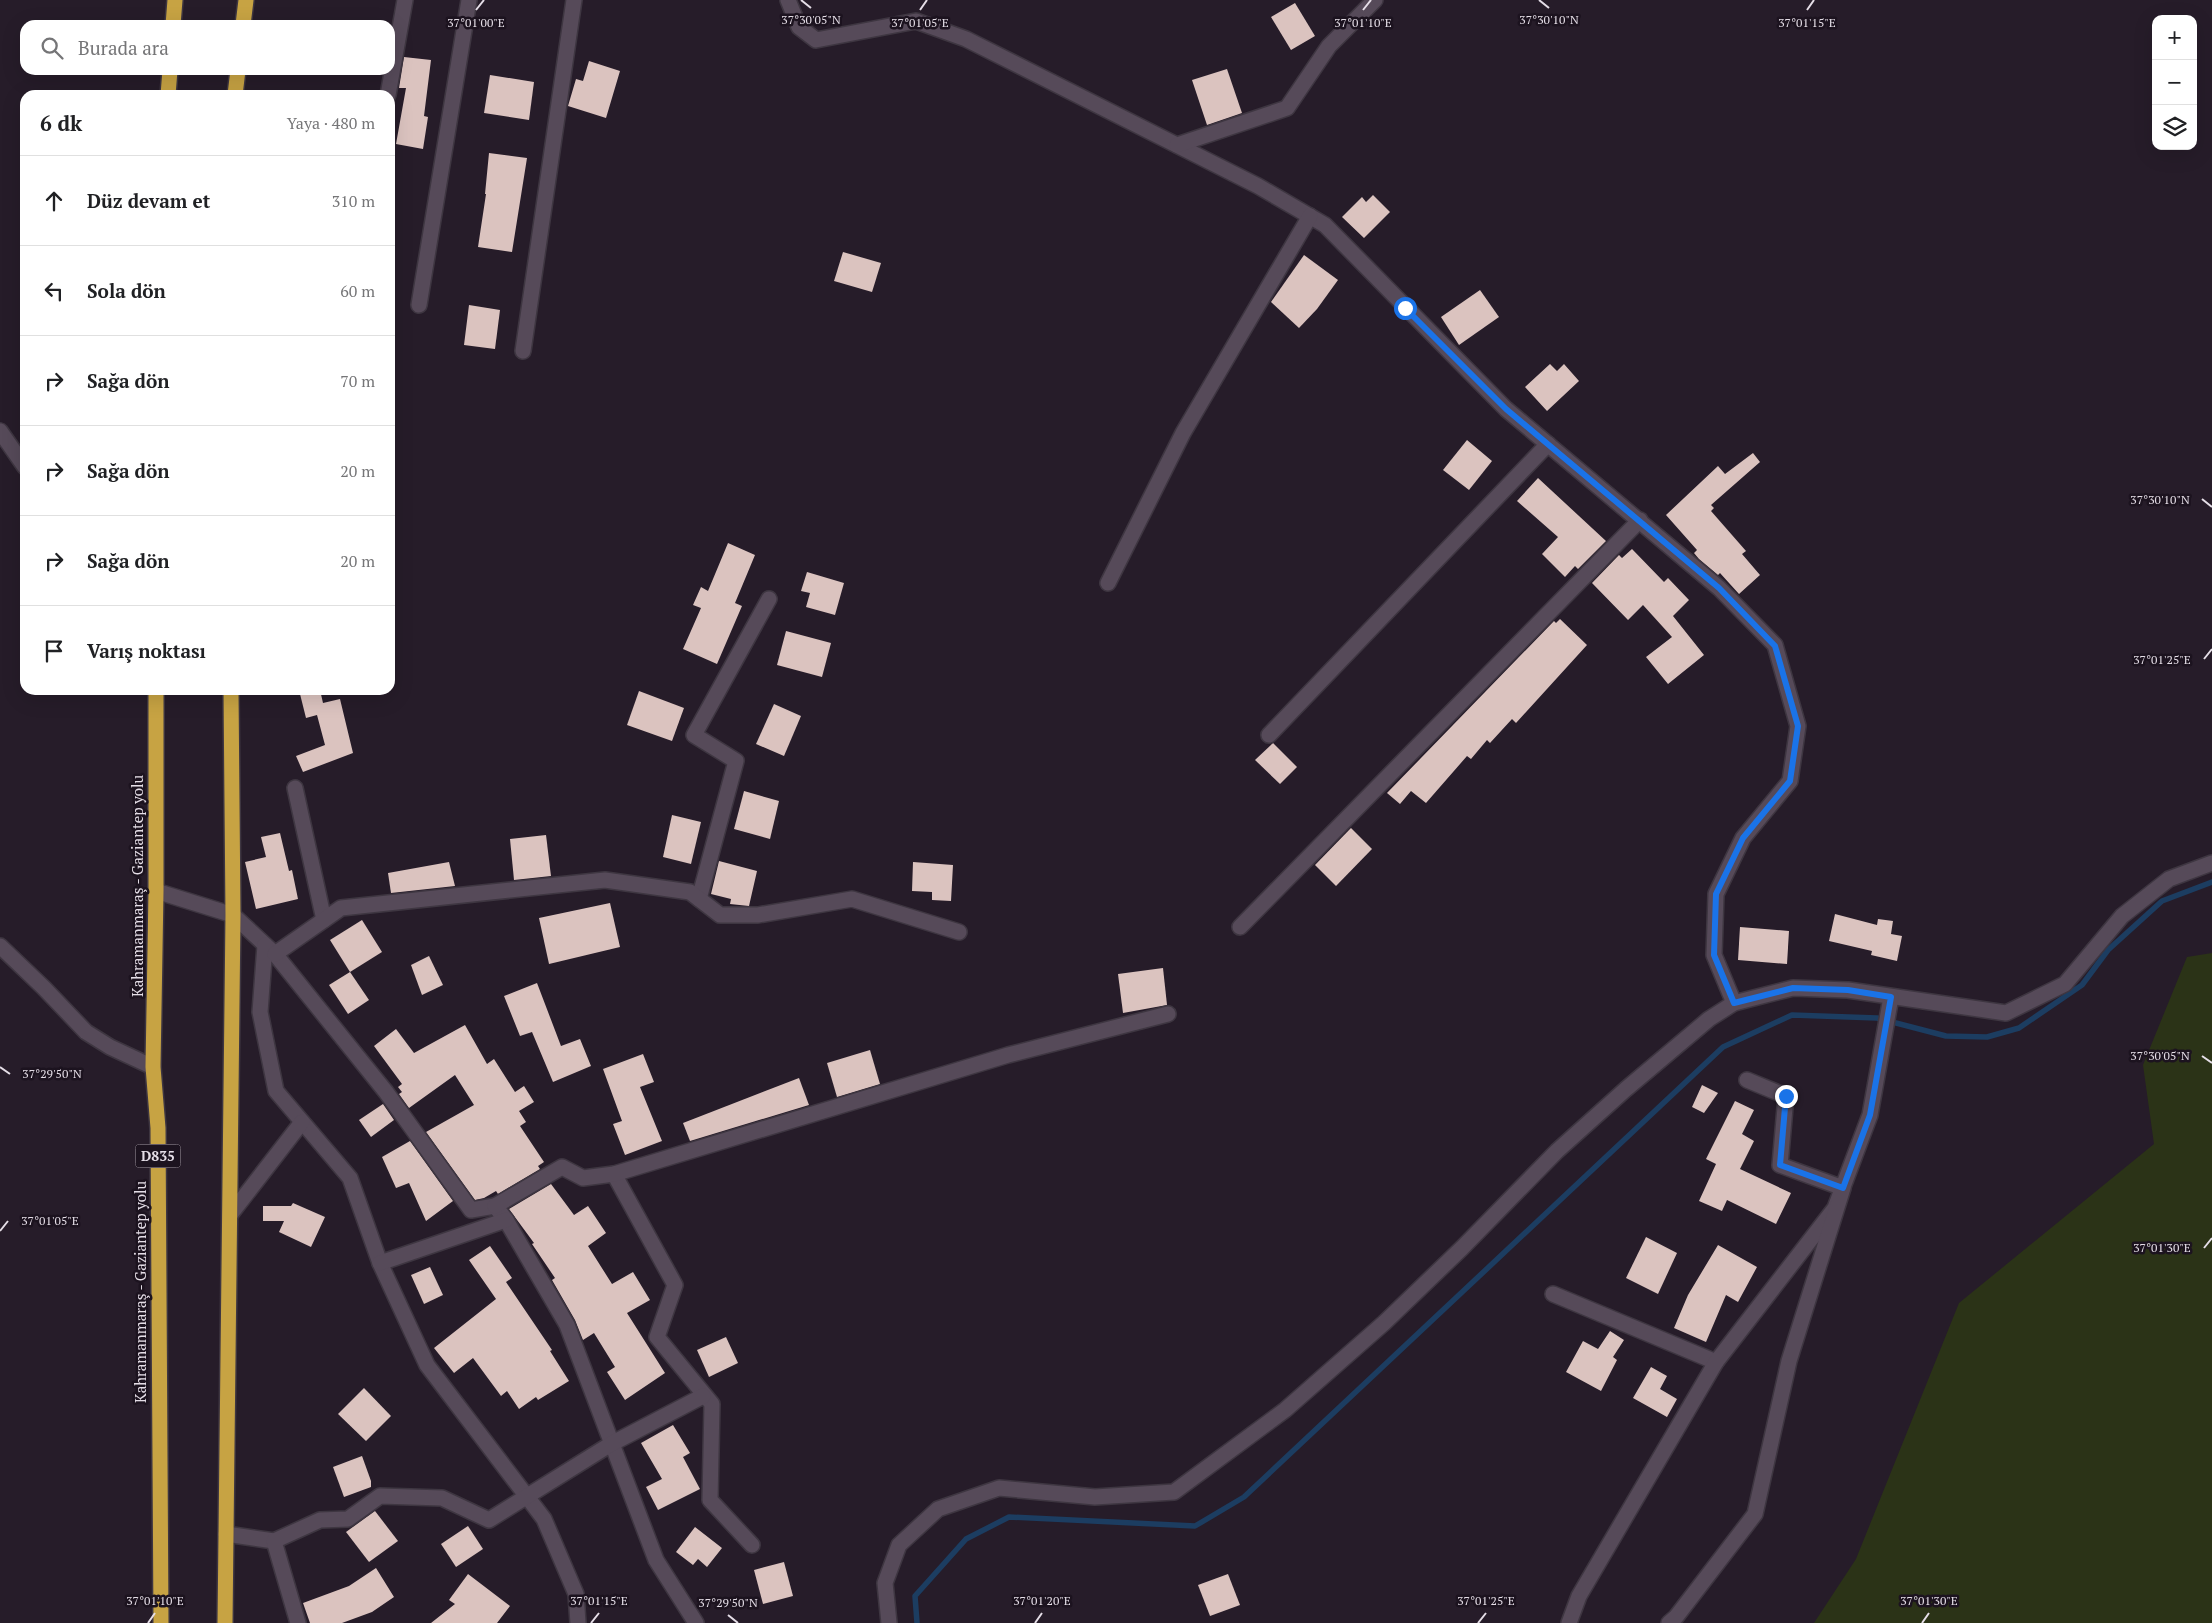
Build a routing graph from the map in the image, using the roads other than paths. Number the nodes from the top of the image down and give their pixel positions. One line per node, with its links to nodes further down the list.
1 (175, 0): 8 (highway)
2 (246, 0): 9 (highway)
3 (405, 0): 10 (street)
4 (469, 0): 19 (street)
5 (574, 0): 20 (street)
6 (788, 0): 17 (street)
7 (1375, 0): 17 (street)
8 (174, 20)
9 (244, 20)
10 (395, 56)
11 (170, 75): 14 (highway)
12 (237, 75): 15 (highway)
13 (392, 75): 16 (street)
14 (168, 90)
15 (236, 90)
16 (389, 90)
17 (1177, 145): 18 (street)
18 (1310, 216): 22 (street); 25 (street)
19 (419, 305)
20 (523, 351)
21 (0, 431): 23 (street)
22 (1548, 444): 24 (street); 29 (street)
23 (20, 460)
24 (1640, 520): 36 (street); 41 (street)
25 (1108, 583)
26 (769, 599): 33 (street)
27 (156, 695): 32 (highway, Kahramanmaraş - Gaziantep yolu / D835)
28 (231, 695): 34 (highway)
29 (1269, 735)
30 (296, 788): 35 (street)
31 (2212, 863): 40 (street)
32 (156, 891): 34 (street); 43 (highway, Kahramanmaraş - Gaziantep yolu / D835)
33 (699, 899): 35 (street); 37 (street)
34 (233, 915): 39 (street); 49 (highway)
35 (324, 920): 39 (street)
36 (1240, 927)
37 (959, 932)
38 (0, 946): 43 (street)
39 (270, 950): 45 (street); 48 (street)
40 (1891, 997): 41 (street); 47 (street)
41 (1734, 1003): 65 (street)
42 (1168, 1014): 46 (street)
43 (153, 1067): 60 (highway, Kahramanmaraş - Gaziantep yolu / D835)
44 (1747, 1080): 47 (street)
45 (302, 1122): 49 (street); 51 (street)
46 (614, 1174): 48 (street); 54 (street)
47 (1843, 1188): 53 (street); 67 (street)
48 (495, 1206): 50 (street)
49 (230, 1215): 57 (highway)
50 (506, 1220): 51 (street); 55 (street)
51 (380, 1263): 56 (street)
52 (1552, 1294): 53 (street)
53 (1716, 1362): 66 (street)
54 (703, 1396): 55 (street); 59 (street)
55 (611, 1444): 56 (street); 64 (street)
56 (526, 1498): 58 (street); 63 (street)
57 (226, 1534): 58 (street); 61 (highway)
58 (274, 1541): 62 (street)
59 (752, 1544)
60 (161, 1623)
61 (225, 1623)
62 (298, 1623)
63 (578, 1623)
64 (696, 1623)
65 (889, 1623)
66 (1569, 1623)
67 (1669, 1623)

